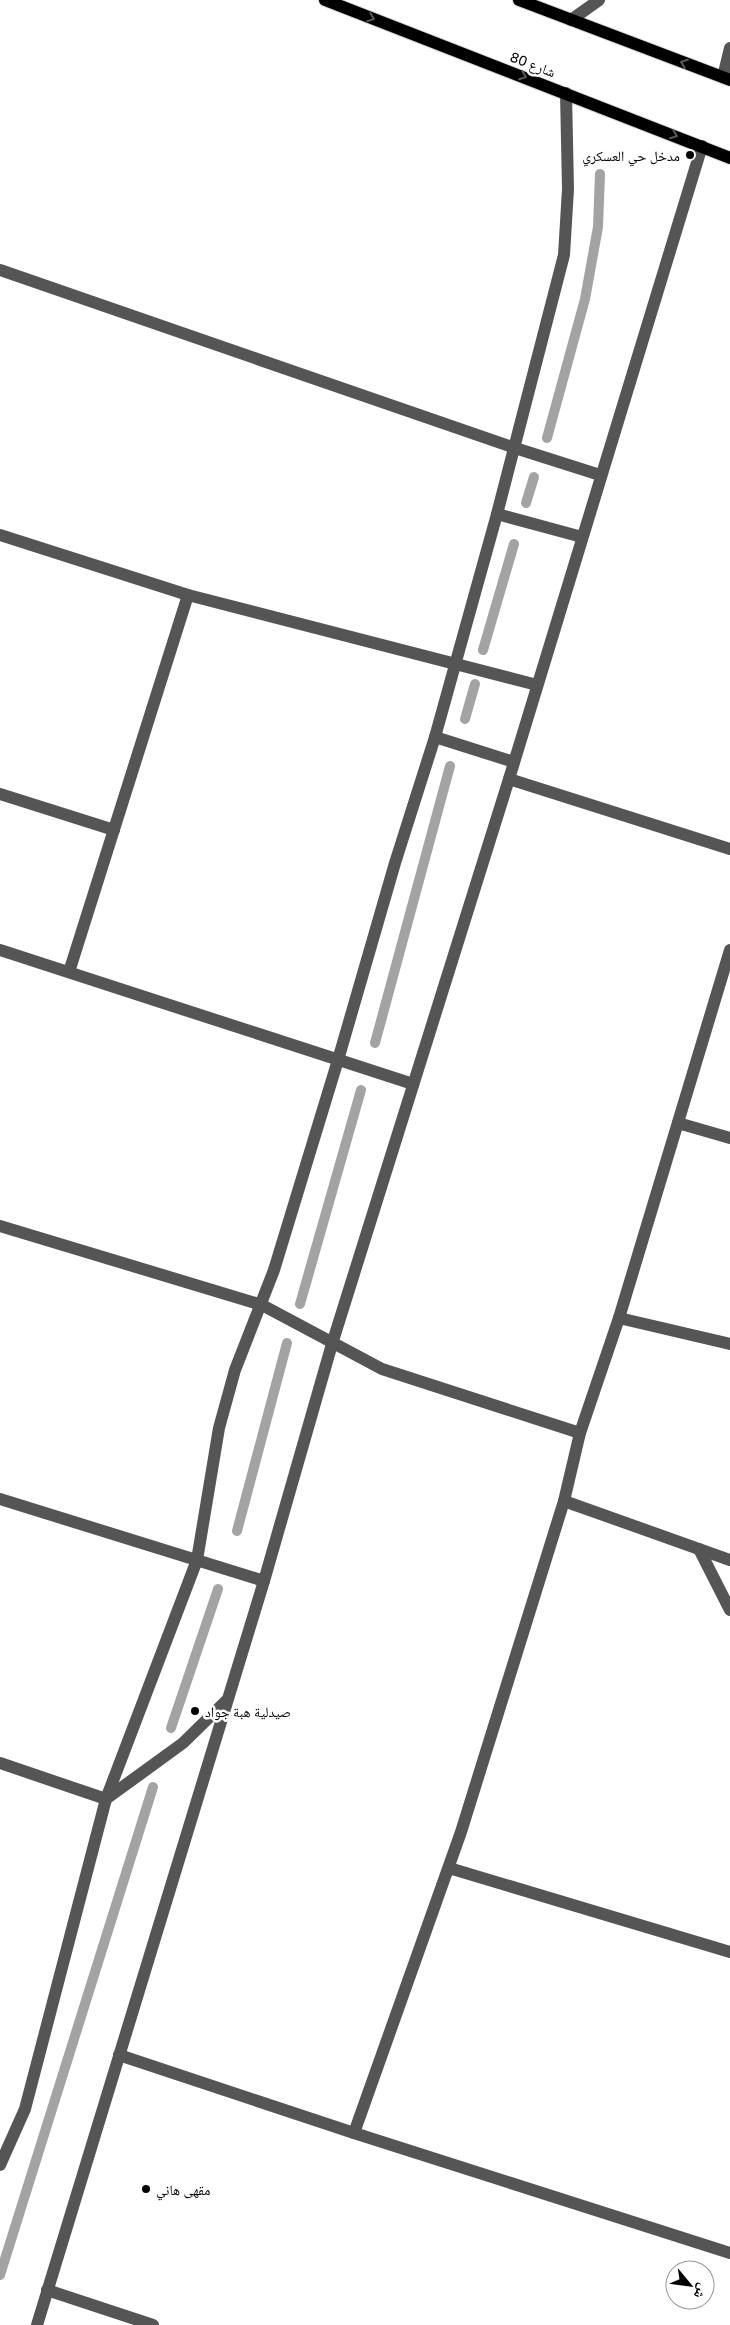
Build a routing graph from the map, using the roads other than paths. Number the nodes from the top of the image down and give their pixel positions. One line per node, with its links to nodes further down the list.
1 (326, 0): 7 (main road, شارع 80, one-way to 7)
2 (519, 0): 4 (main road)
3 (599, 0): 4 (street)
4 (571, 20): 6 (main road, one-way to 4)
5 (730, 48): 6 (street)
6 (727, 79)
7 (566, 93): 8 (main road, شارع 80, one-way to 8); 11 (street)
8 (702, 146): 9 (main road, شارع 80); 12 (street)
9 (730, 158)
10 (0, 270): 11 (street)
11 (515, 448): 12 (street); 13 (street)
12 (600, 475): 15 (street)
13 (497, 514): 15 (street); 17 (street)
14 (0, 535): 16 (street)
15 (582, 537): 18 (street)
16 (188, 595): 17 (street); 23 (street)
17 (455, 663): 18 (street); 19 (street)
18 (537, 685): 20 (street)
19 (435, 737): 20 (street); 28 (street)
20 (514, 762): 21 (street)
21 (509, 779): 24 (street); 29 (street)
22 (0, 794): 23 (street)
23 (114, 830): 27 (street)
24 (730, 849)
25 (0, 950): 27 (street)
26 (730, 950): 30 (street)
27 (69, 972): 28 (street)
28 (338, 1060): 29 (street); 33 (street)
29 (413, 1084): 35 (street)
30 (678, 1123): 31 (street); 34 (street)
31 (730, 1138)
32 (0, 1226): 33 (street)
33 (262, 1305): 35 (street); 41 (street)
34 (619, 1318): 36 (street); 37 (street)
35 (332, 1344): 37 (street); 43 (street)
36 (730, 1344)
37 (580, 1433): 39 (street)
38 (0, 1498): 41 (street)
39 (564, 1501): 40 (street); 48 (street)
40 (699, 1549): 42 (street); 44 (street)
41 (197, 1560): 43 (street); 47 (street)
42 (730, 1560)
43 (264, 1580): 45 (street)
44 (730, 1610)
45 (228, 1699): 47 (street); 50 (street)
46 (0, 1763): 47 (street)
47 (106, 1799): 52 (street)
48 (449, 1868): 49 (street); 51 (street)
49 (730, 1952)
50 (119, 2054): 51 (street); 54 (street)
51 (354, 2133): 53 (street)
52 (0, 2165)
53 (730, 2253)
54 (47, 2290): 55 (street); 56 (street)
55 (37, 2325)
56 (153, 2325)

